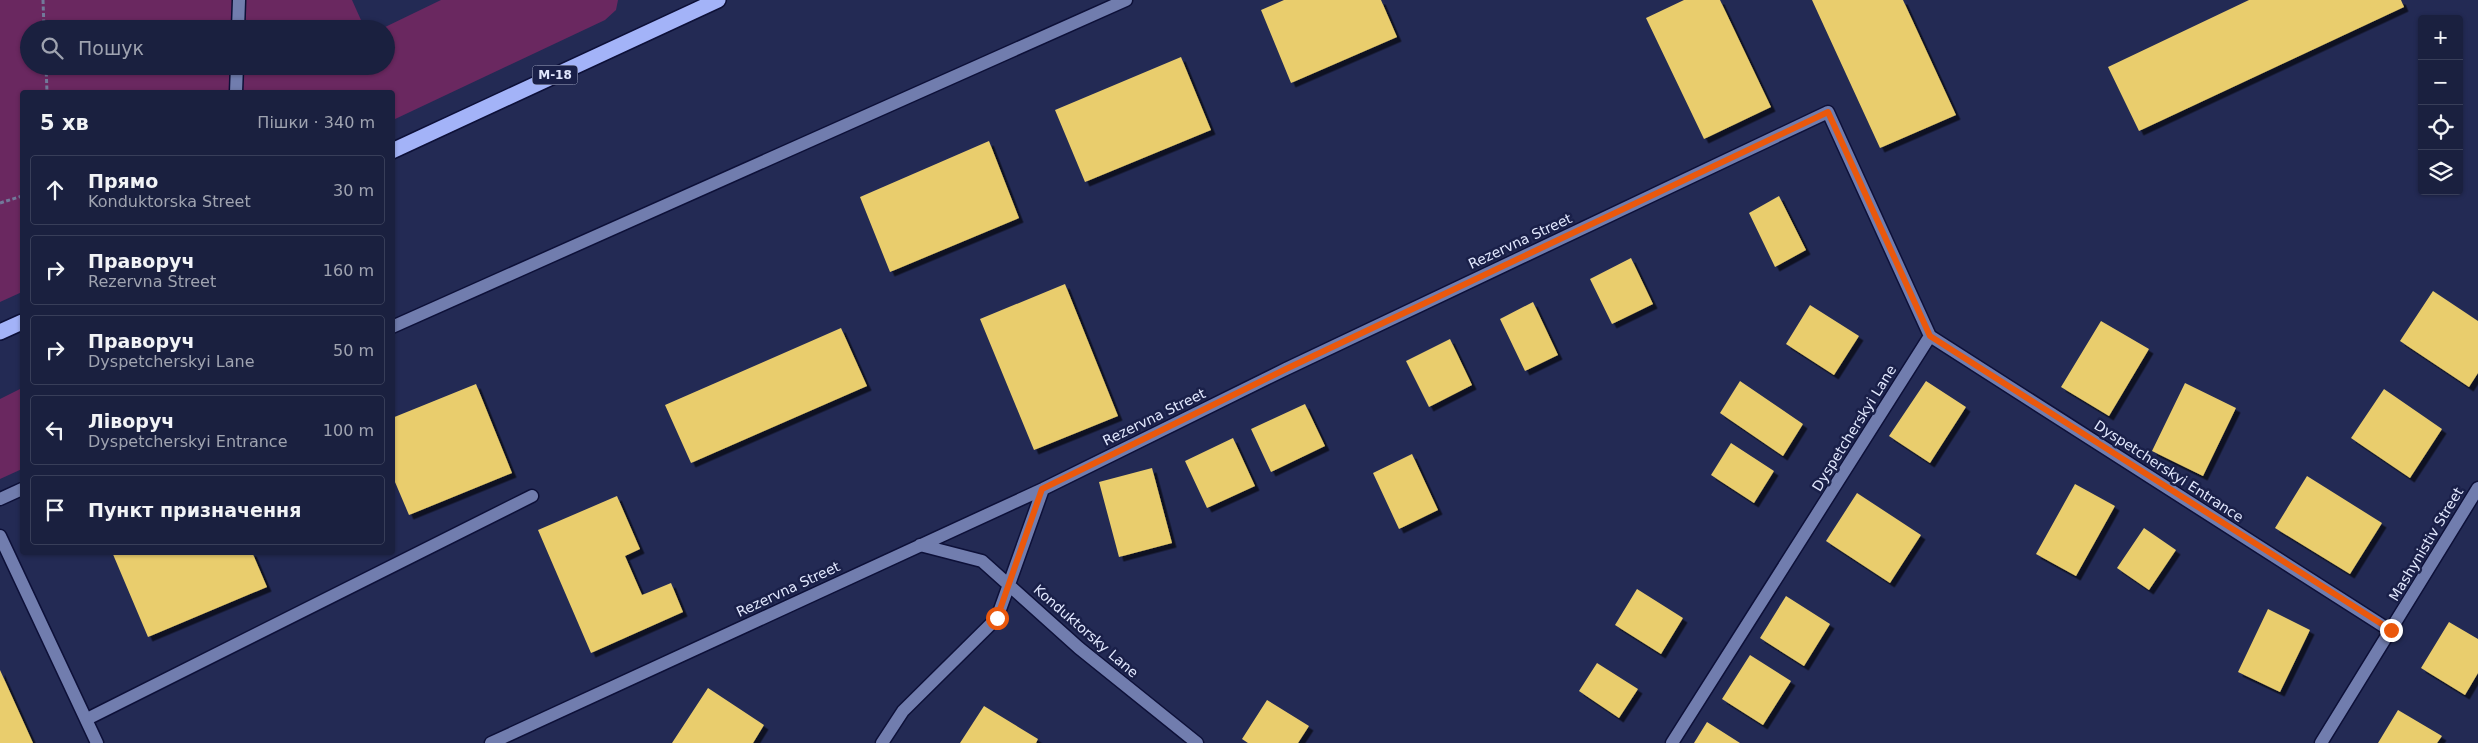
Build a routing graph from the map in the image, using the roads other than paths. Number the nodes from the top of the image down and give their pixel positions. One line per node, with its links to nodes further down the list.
1 (239, 0): 4 (street)
2 (718, 0): 7 (highway, М-18)
3 (1126, 0): 9 (street)
4 (238, 20)
5 (237, 75): 6 (street)
6 (236, 90)
7 (395, 150)
8 (20, 323): 10 (highway)
9 (395, 326)
10 (0, 332)
11 (1930, 336): 13 (street, Rezervna Street); 20 (street, Dyspetcherskyi Entrance); 26 (street, Dyspetcherskyi Lane)
12 (2478, 488): 20 (street, Mashynistiv Street)
13 (1042, 489): 18 (street, Rezervna Street); 19 (street)
14 (20, 490): 16 (street)
15 (532, 496): 21 (street)
16 (0, 499)
17 (0, 536): 21 (street)
18 (920, 545): 19 (street, Konduktorsky Lane); 23 (street, Rezervna Street)
19 (1009, 584): 24 (street); 25 (street, Konduktorsky Lane)
20 (2391, 630): 27 (street, Mashynistiv Street)
21 (87, 719): 22 (street)
22 (97, 743)
23 (491, 743)
24 (882, 743)
25 (1197, 743)
26 (1672, 743)
27 (2321, 743)

